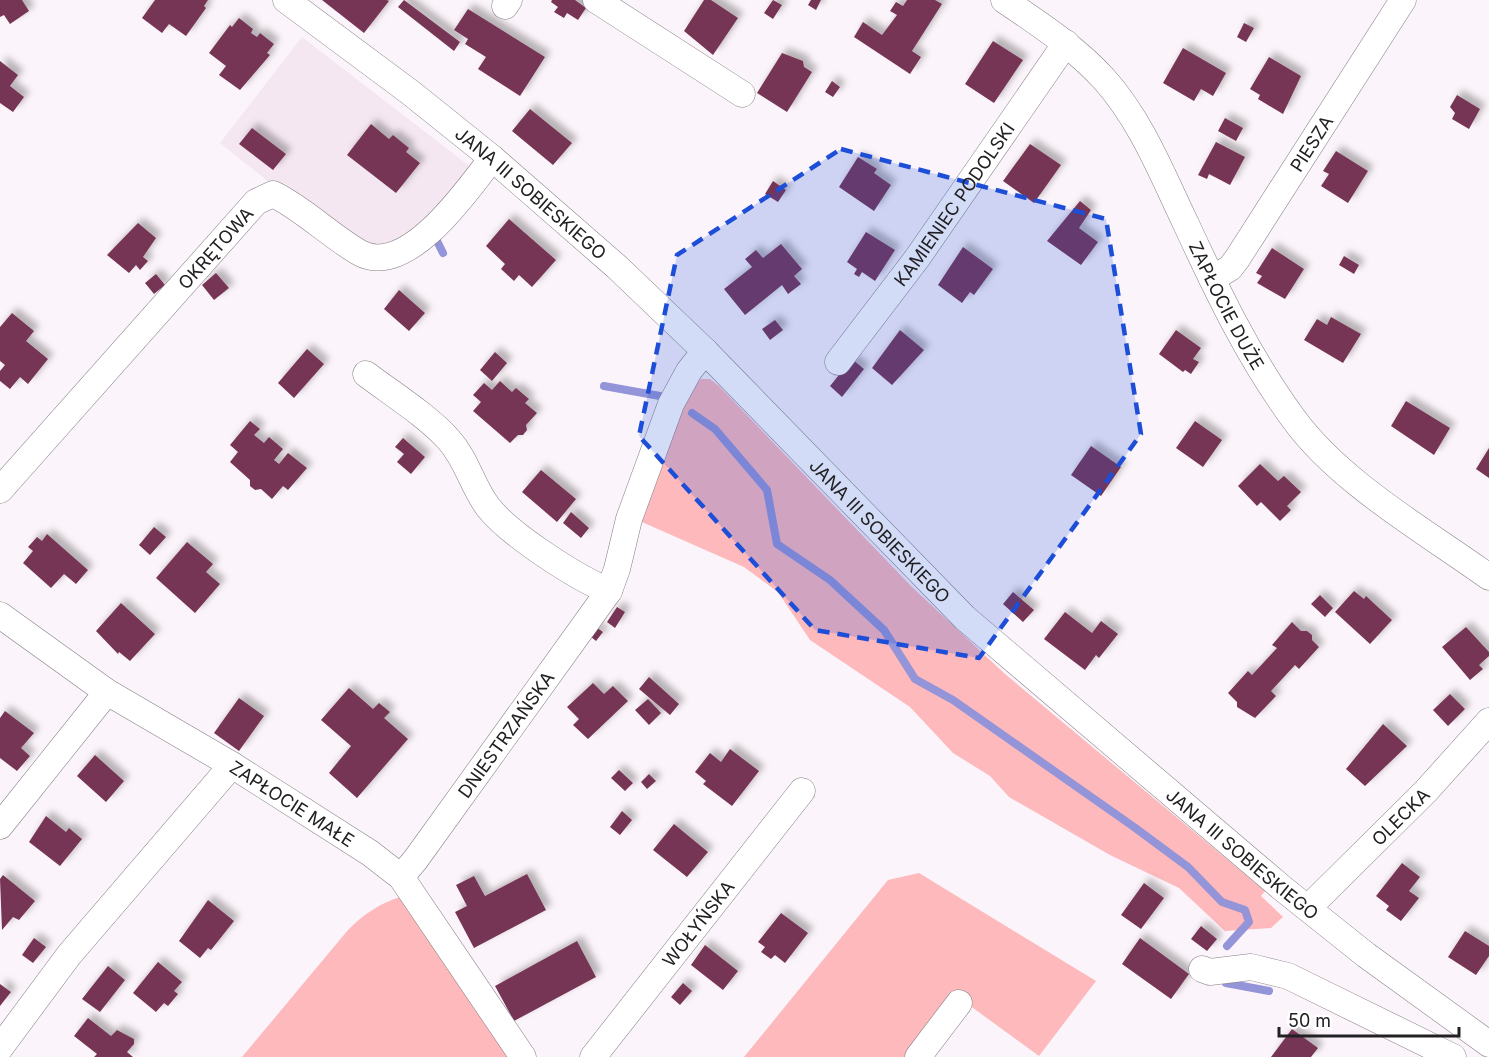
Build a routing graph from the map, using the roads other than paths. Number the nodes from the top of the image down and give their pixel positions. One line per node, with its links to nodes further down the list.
1 (286, 0): 7 (street, JANA III SOBIESKIEGO)
2 (596, 0): 6 (street)
3 (1004, 0): 5 (street, ZAPŁOCIE DUŻE)
4 (1403, 0): 8 (street, PIESZA)
5 (1066, 43): 8 (street, ZAPŁOCIE DUŻE); 10 (street, KAMIENIEC PODOLSKI)
6 (742, 94)
7 (492, 158): 9 (street, JANA III SOBIESKIEGO); 12 (street, OKRĘTOWA)
8 (1212, 279): 13 (street, ZAPŁOCIE DUŻE)
9 (705, 351): 14 (street, DNIESTRZAŃSKA); 22 (street, JANA III SOBIESKIEGO)
10 (838, 362)
11 (366, 374): 14 (street)
12 (0, 490)
13 (1489, 577)
14 (609, 591): 21 (street, DNIESTRZAŃSKA)
15 (0, 615): 16 (street, ZAPŁOCIE MAŁE)
16 (107, 692): 18 (street, ZAPŁOCIE MAŁE); 20 (street)
17 (1489, 721): 22 (street, OLECKA)
18 (232, 765): 21 (street, ZAPŁOCIE MAŁE); 26 (street)
19 (802, 791): 28 (street, WOŁYŃSKA)
20 (0, 826)
21 (401, 877): 27 (street, ZAPŁOCIE MAŁE)
22 (1308, 908): 25 (street, JANA III SOBIESKIEGO)
23 (1202, 969): 30 (street)
24 (959, 1003): 29 (street)
25 (1489, 1044)
26 (0, 1048)
27 (523, 1057)
28 (593, 1057)
29 (918, 1057)
30 (1454, 1057)

